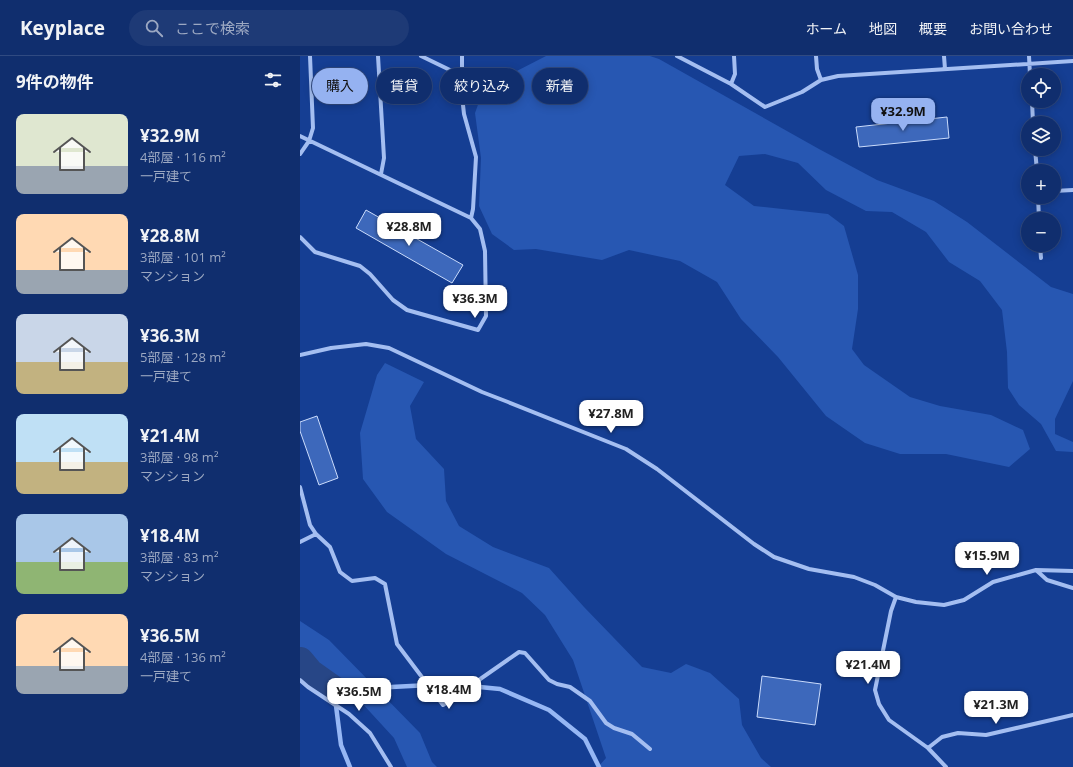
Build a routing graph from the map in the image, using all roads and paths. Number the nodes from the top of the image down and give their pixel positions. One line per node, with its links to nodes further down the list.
1 (310, 56): 20 (street)
2 (378, 56): 22 (street)
3 (421, 56): 12 (street)
4 (462, 56): 13 (street)
5 (677, 56): 17 (street)
6 (734, 56): 17 (street)
7 (816, 56): 16 (street)
8 (944, 56): 15 (street)
9 (1029, 56): 11 (street)
10 (1073, 61): 11 (street)
11 (1029, 63): 14 (street); 15 (street)
12 (446, 68)
13 (462, 68)
14 (1029, 68)
15 (945, 69): 16 (street)
16 (820, 80): 17 (street)
17 (732, 84)
18 (463, 104): 25 (street)
19 (300, 136): 20 (street)
20 (309, 141): 21 (street); 22 (street)
21 (300, 154)
22 (381, 174): 25 (street)
23 (1073, 190): 24 (street)
24 (1061, 191)
25 (470, 218): 26 (street)
26 (300, 237)
27 (1041, 252): 28 (street)
28 (1041, 258)
29 (300, 355): 36 (street)
30 (300, 487): 31 (street)
31 (316, 534): 32 (street); 40 (street)
32 (300, 542)
33 (1036, 570): 34 (street); 35 (street); 36 (street)
34 (1073, 571)
35 (1073, 588)
36 (896, 596): 39 (street)
37 (300, 680): 41 (street)
38 (1073, 715): 39 (street)
39 (928, 748): 42 (street)
40 (650, 749)
41 (391, 767)
42 (946, 767)

